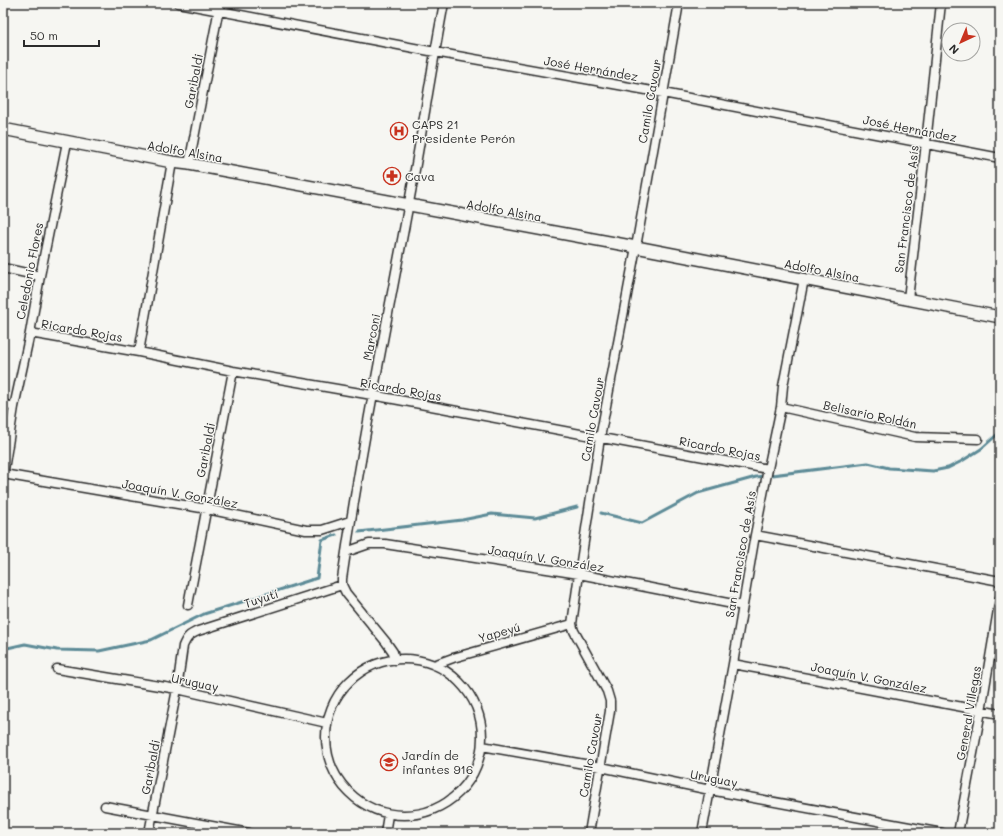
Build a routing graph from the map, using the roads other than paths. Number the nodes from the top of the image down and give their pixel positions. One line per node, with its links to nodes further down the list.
1 (178, 3): 5 (street, José Hernández)
2 (444, 3): 6 (street, Marconi)
3 (679, 3): 7 (street, Camilo Cavour)
4 (941, 3): 10 (street, San Francisco de Asís)
5 (220, 7): 6 (street, José Hernández); 13 (street, Garibaldi)
6 (435, 52): 7 (street, José Hernández); 14 (street, Marconi)
7 (662, 93): 10 (street, José Hernández); 15 (street, Camilo Cavour)
8 (3, 130): 9 (street, Adolfo Alsina)
9 (67, 142): 12 (street, Adolfo Alsina); 17 (street, Celedonio Flores)
10 (926, 143): 11 (street, José Hernández); 19 (street, San Francisco de Asís)
11 (1000, 158)
12 (172, 162): 13 (street, Adolfo Alsina); 22 (street)
13 (189, 164): 14 (street, Adolfo Alsina)
14 (408, 206): 15 (street, Adolfo Alsina); 24 (street, Marconi)
15 (636, 247): 18 (street, Adolfo Alsina); 28 (street, Camilo Cavour)
16 (3, 268): 17 (street)
17 (40, 276): 21 (street, Celedonio Flores)
18 (804, 280): 19 (street, Adolfo Alsina); 26 (street, San Francisco de Asís)
19 (908, 299): 20 (street, Adolfo Alsina)
20 (1000, 317)
21 (30, 333): 22 (street, Ricardo Rojas); 27 (street, Celedonio Flores)
22 (139, 352): 23 (street, Ricardo Rojas)
23 (233, 371): 24 (street, Ricardo Rojas); 32 (street, Garibaldi)
24 (372, 396): 28 (street, Ricardo Rojas); 33 (street, Marconi)
25 (3, 404): 27 (street)
26 (781, 406): 29 (street, Belisario Roldán); 30 (street, San Francisco de Asís)
27 (14, 407): 31 (street, Celedonio Flores)
28 (600, 438): 30 (street, Ricardo Rojas); 36 (street, Camilo Cavour)
29 (978, 439)
30 (767, 471): 34 (street, San Francisco de Asís)
31 (3, 475): 32 (street, Joaquín V. González)
32 (207, 509): 33 (street, Joaquín V. González); 40 (street, Garibaldi)
33 (350, 521): 35 (street, Marconi)
34 (755, 535): 37 (street); 41 (street, San Francisco de Asís)
35 (346, 552): 36 (street, Joaquín V. González); 38 (street, Marconi)
36 (579, 574): 41 (street, Joaquín V. González); 42 (street, Camilo Cavour)
37 (1000, 581)
38 (342, 585): 43 (street, Tuyutí); 44 (street)
39 (1000, 598): 49 (street, General Villegas)
40 (188, 605)
41 (743, 606): 45 (street, San Francisco de Asís)
42 (572, 624): 46 (street, Yapeyú); 53 (street, Camilo Cavour)
43 (188, 636): 48 (street, Garibaldi)
44 (395, 660): 46 (street); 51 (street)
45 (733, 664): 49 (street, Joaquín V. González); 54 (street, San Francisco de Asís)
46 (434, 666): 52 (street)
47 (58, 669): 48 (street, Uruguay)
48 (177, 689): 51 (street, Uruguay); 56 (street, Garibaldi)
49 (981, 711): 50 (street, Joaquín V. González); 64 (street, General Villegas)
50 (1000, 714)
51 (327, 723): 57 (street)
52 (482, 746): 53 (street, Uruguay); 57 (street)
53 (601, 767): 54 (street, Uruguay); 61 (street, Camilo Cavour)
54 (710, 790): 62 (street, San Francisco de Asís); 63 (street, Uruguay)
55 (105, 806): 56 (street)
56 (153, 815): 58 (street, Garibaldi); 59 (street)
57 (388, 815): 60 (street)
58 (150, 833)
59 (249, 833)
60 (384, 833)
61 (589, 833)
62 (702, 833)
63 (942, 833)
64 (958, 833)

